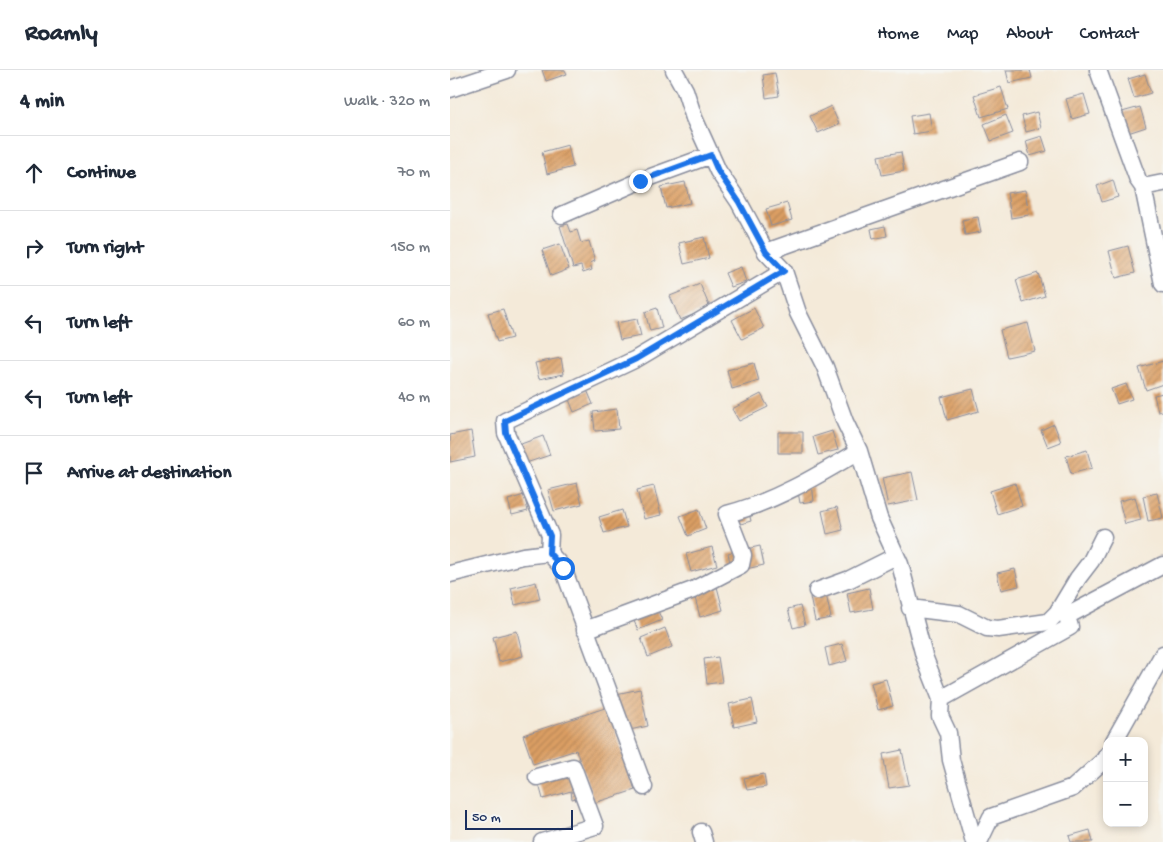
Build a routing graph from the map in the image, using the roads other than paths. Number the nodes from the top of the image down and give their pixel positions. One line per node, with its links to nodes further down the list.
1 (507, 70): 4 (street)
2 (674, 70): 5 (street)
3 (1098, 70): 8 (street)
4 (450, 89)
5 (711, 155): 9 (street); 10 (street)
6 (1020, 162): 10 (street)
7 (1163, 183): 8 (street)
8 (1143, 187): 12 (street)
9 (562, 215)
10 (766, 252): 11 (street)
11 (784, 271): 13 (street); 15 (street)
12 (1163, 284)
13 (859, 451): 16 (street); 21 (street)
14 (1104, 537): 20 (street)
15 (549, 553): 18 (street); 21 (street)
16 (896, 556): 19 (street); 20 (street)
17 (1163, 565): 23 (street)
18 (450, 574)
19 (817, 591)
20 (910, 608): 23 (street)
21 (585, 630): 27 (street)
22 (1163, 654): 24 (street)
23 (941, 699): 29 (street)
24 (1116, 737)
25 (1103, 761): 30 (street)
26 (537, 777): 28 (street)
27 (644, 787)
28 (542, 842)
29 (974, 842)
30 (979, 842)

